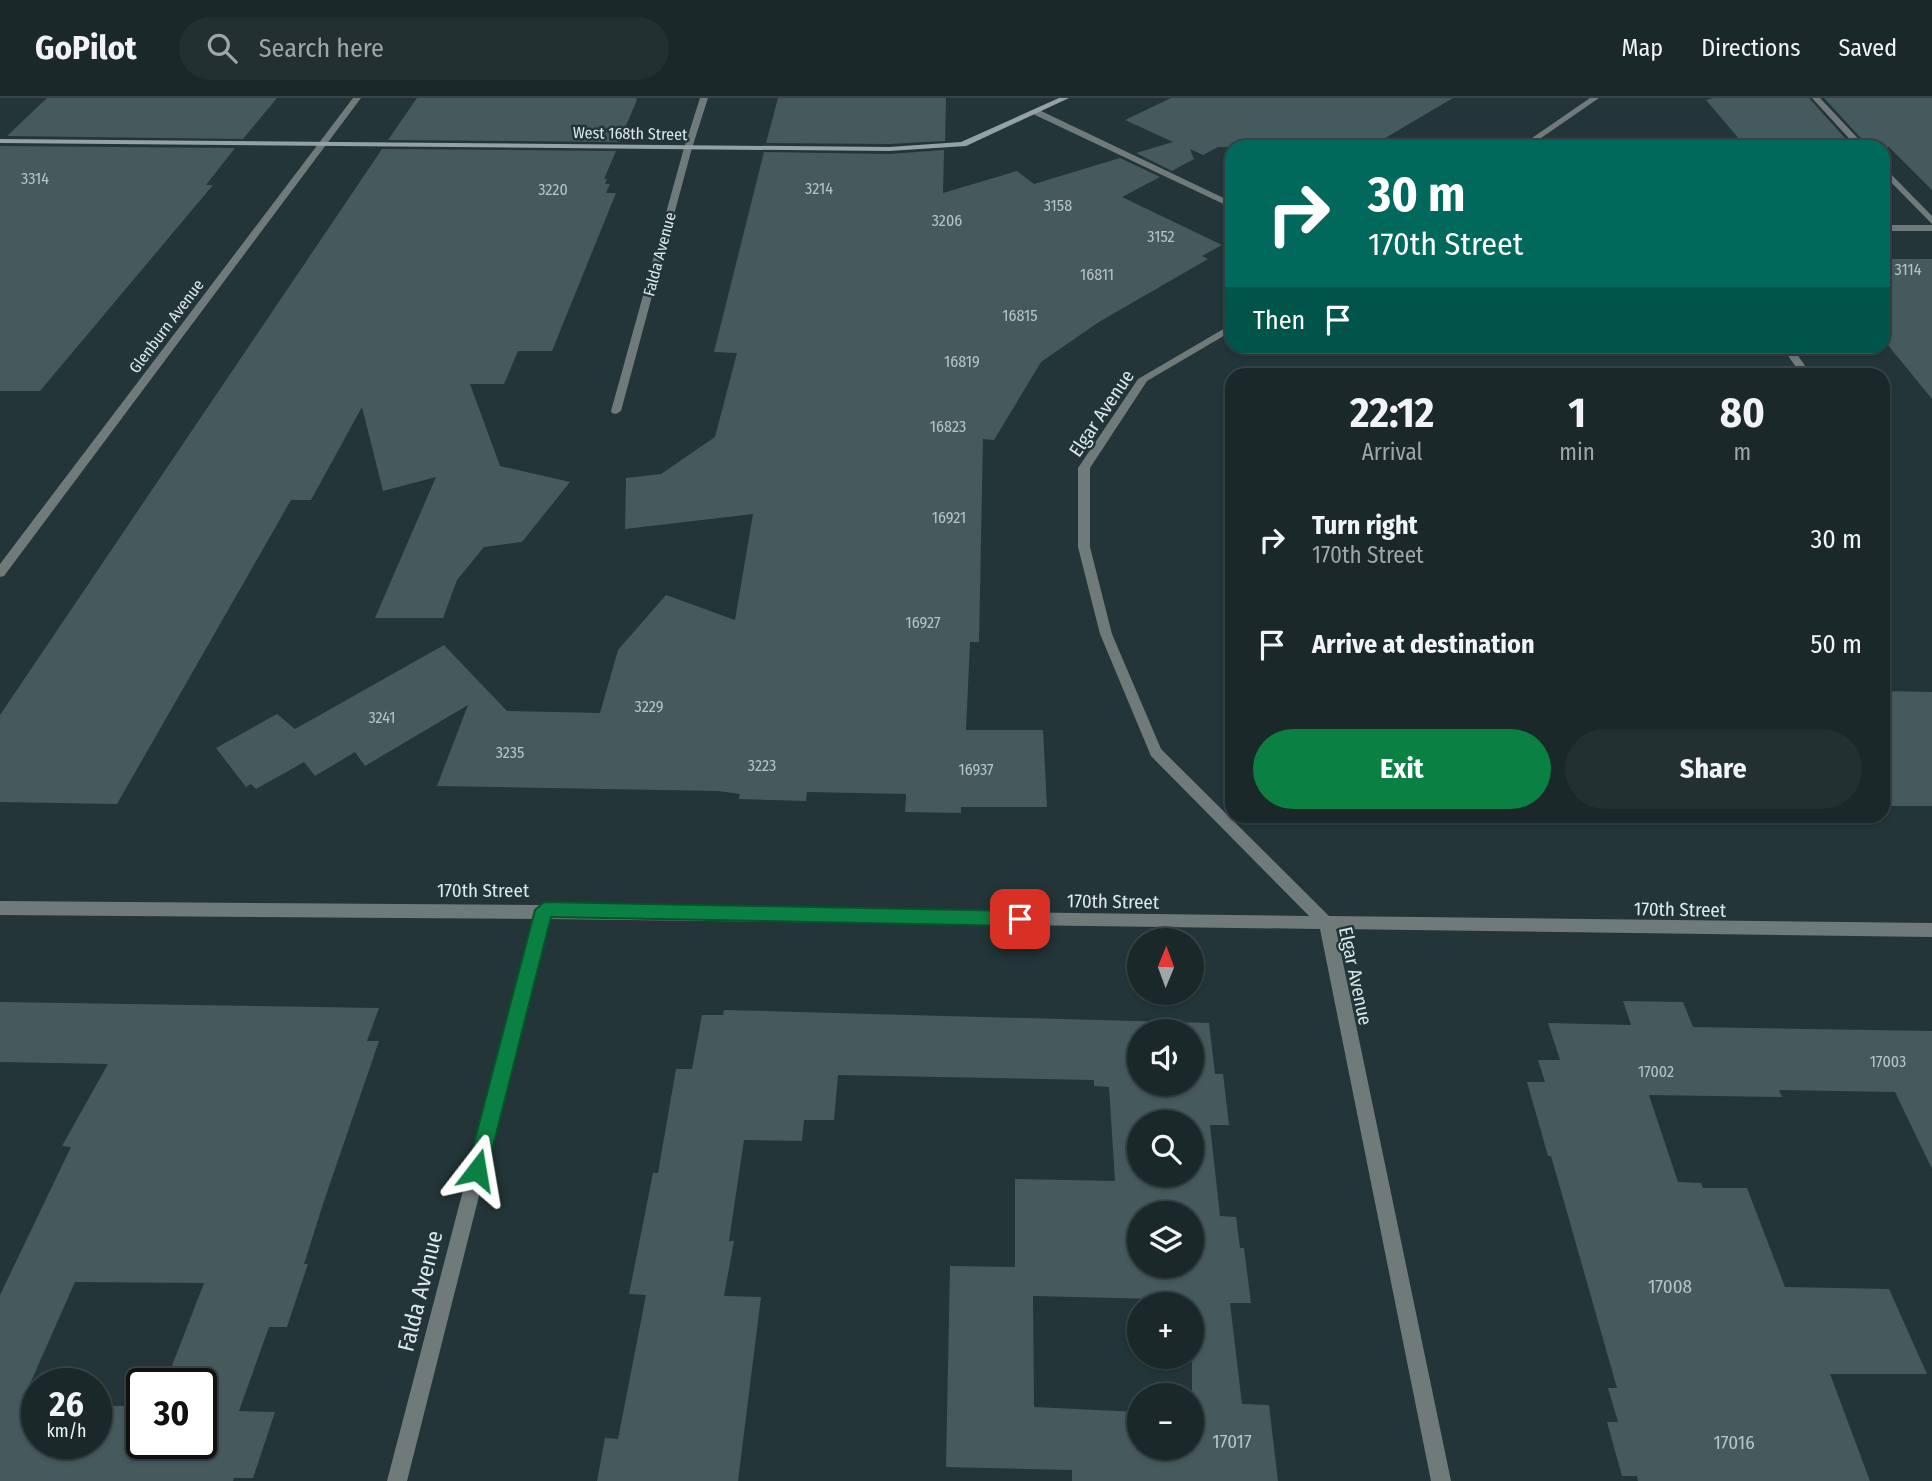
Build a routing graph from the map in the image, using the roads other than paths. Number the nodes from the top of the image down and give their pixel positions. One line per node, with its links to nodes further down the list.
1 (357, 98): 10 (street, Glenburn Avenue)
2 (704, 98): 11 (street, Falda Avenue)
3 (1065, 98): 6 (street, West 168th Street)
4 (1595, 98): 7 (street)
5 (1816, 98): 8 (street)
6 (1036, 112): 11 (street, West 168th Street); 13 (street)
7 (1532, 140)
8 (1855, 140)
9 (0, 141): 10 (street, West 168th Street)
10 (323, 144): 11 (street, West 168th Street); 19 (street, Glenburn Avenue)
11 (688, 148): 18 (street, Falda Avenue)
12 (1890, 176): 14 (street)
13 (1225, 202)
14 (1932, 221)
15 (1890, 228): 16 (street)
16 (1932, 228)
17 (1225, 331): 20 (street, Elgar Avenue)
18 (616, 411)
19 (0, 573)
20 (1225, 822)
21 (1226, 823): 24 (street, Elgar Avenue)
22 (0, 908): 23 (street, 170th Street)
23 (544, 910): 24 (street, 170th Street); 26 (street, Falda Avenue)
24 (1327, 925): 25 (street, 170th Street); 27 (street, Elgar Avenue)
25 (1932, 930)
26 (397, 1481)
27 (1441, 1481)

